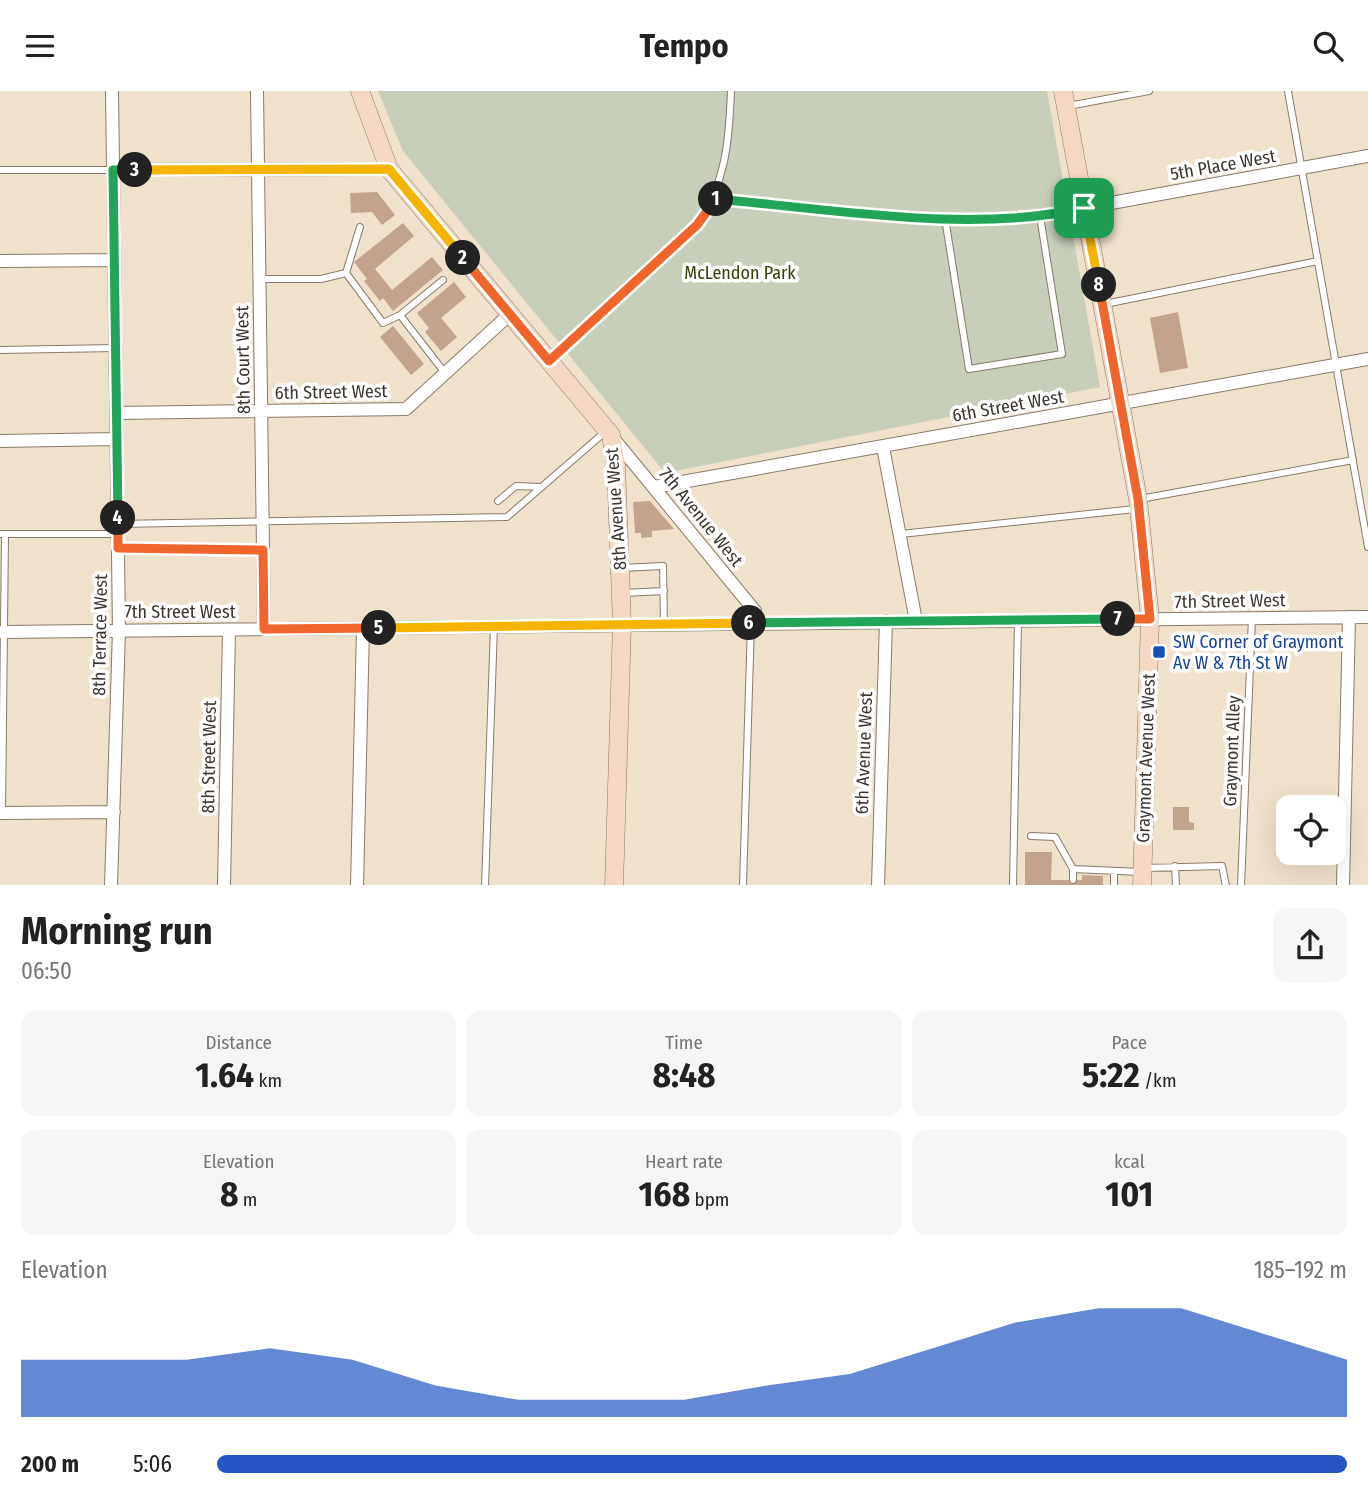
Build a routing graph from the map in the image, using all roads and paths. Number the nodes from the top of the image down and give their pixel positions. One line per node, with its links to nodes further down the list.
1 (112, 91): 13 (street, 8th Terrace West)
2 (257, 91): 10 (street, 8th Court West)
3 (360, 91): 11 (main road, 8th Avenue West)
4 (731, 91): 14 (lane)
5 (1149, 91): 7 (lane)
6 (1288, 91): 9 (lane)
7 (1064, 99): 15 (main road, Graymont Avenue West)
8 (1368, 156): 9 (street, 5th Place West)
9 (1302, 168): 15 (street, 5th Place West); 21 (lane)
10 (258, 169): 11 (street); 13 (street); 23 (street, 8th Court West)
11 (389, 169): 26 (main road, 8th Avenue West)
12 (0, 170): 13 (lane)
13 (113, 170): 19 (street, 8th Terrace West)
14 (715, 199): 17 (lane); 31 (lane)
15 (1084, 208): 16 (lane); 25 (main road, Graymont Avenue West)
16 (1040, 216): 17 (lane); 17 (lane)
17 (945, 218)
18 (360, 226): 22 (lane)
19 (114, 260): 20 (street); 28 (street, 8th Terrace West)
20 (0, 261)
21 (1318, 261): 25 (lane); 32 (lane)
22 (346, 273): 23 (lane); 27 (lane)
23 (260, 279): 35 (street, 8th Court West)
24 (443, 280): 27 (lane)
25 (1103, 305): 34 (main road, Graymont Avenue West)
26 (510, 314): 31 (main road, 8th Avenue West); 33 (street, 6th Street West)
27 (400, 315): 33 (lane)
28 (116, 348): 29 (lane); 36 (street, 8th Terrace West)
29 (0, 349)
30 (1368, 359): 32 (street, 6th Street West)
31 (549, 361): 37 (main road, 8th Avenue West)
32 (1336, 365): 34 (street, 6th Street West); 41 (lane)
33 (445, 373): 35 (street, 6th Street West)
34 (1121, 403): 40 (street, 6th Street West); 45 (main road, Graymont Avenue West)
35 (261, 411): 36 (street, 6th Street West); 46 (street, 8th Court West)
36 (116, 413): 38 (street, 8th Terrace West)
37 (608, 433): 42 (lane); 43 (street, 7th Avenue West); 53 (main road, 8th Avenue West)
38 (117, 439): 39 (street); 47 (street, 8th Terrace West)
39 (0, 441)
40 (883, 447): 43 (street, 6th Street West); 49 (street)
41 (1353, 460): 45 (lane); 50 (lane)
42 (541, 487): 44 (lane); 46 (lane)
43 (654, 487): 63 (street, 7th Avenue West)
44 (498, 501)
45 (1138, 504): 49 (lane); 59 (main road, Graymont Avenue West)
46 (262, 523): 47 (lane); 52 (street, 8th Court West)
47 (118, 529): 48 (lane); 51 (street, 8th Terrace West)
48 (2, 534): 71 (lane)
49 (901, 534): 62 (street)
50 (1368, 547)
51 (118, 548): 52 (path); 69 (street, 8th Terrace West)
52 (263, 550): 68 (street, 8th Court West)
53 (620, 568): 54 (lane); 55 (main road, 8th Avenue West)
54 (664, 591): 55 (lane); 65 (lane)
55 (621, 593): 64 (main road, 8th Avenue West)
56 (1349, 617): 57 (street, 7th Street West); 58 (street, 7th Street West); 93 (street)
57 (1368, 617)
58 (1252, 618): 59 (street, 7th Street West); 92 (lane, Graymont Alley)
59 (1150, 619): 60 (street, 7th Street West); 79 (main road, Graymont Avenue West)
60 (1018, 620): 62 (street, 7th Street West); 88 (lane)
61 (886, 621): 62 (street, 7th Street West); 63 (street, 7th Street West); 87 (street, 6th Avenue West)
62 (916, 621)
63 (751, 623): 65 (street, 7th Street West); 86 (lane)
64 (622, 624): 65 (street, 7th Street West); 66 (street, 7th Street West); 85 (main road, 8th Avenue West)
65 (664, 624)
66 (494, 626): 67 (street, 7th Street West); 84 (lane)
67 (363, 628): 68 (street, 7th Street West); 83 (street)
68 (264, 629): 70 (street, 7th Street West)
69 (119, 630): 70 (street, 7th Street West); 71 (street, 7th Street West); 73 (street, 8th Terrace West)
70 (229, 630): 82 (street, 8th Street West)
71 (2, 632): 72 (lane)
72 (1, 719): 74 (lane)
73 (114, 812): 74 (street); 81 (street, 8th Terrace West)
74 (1, 813)
75 (1031, 836): 77 (lane)
76 (1175, 866): 79 (lane); 90 (lane); 91 (lane)
77 (1073, 869): 78 (lane); 80 (lane)
78 (1114, 871): 79 (lane); 89 (lane)
79 (1143, 875)
80 (1073, 880)
81 (111, 885)
82 (224, 885)
83 (357, 885)
84 (485, 885)
85 (614, 885)
86 (743, 885)
87 (878, 885)
88 (1013, 885)
89 (1114, 885)
90 (1176, 885)
91 (1226, 885)
92 (1241, 885)
93 (1343, 885)

